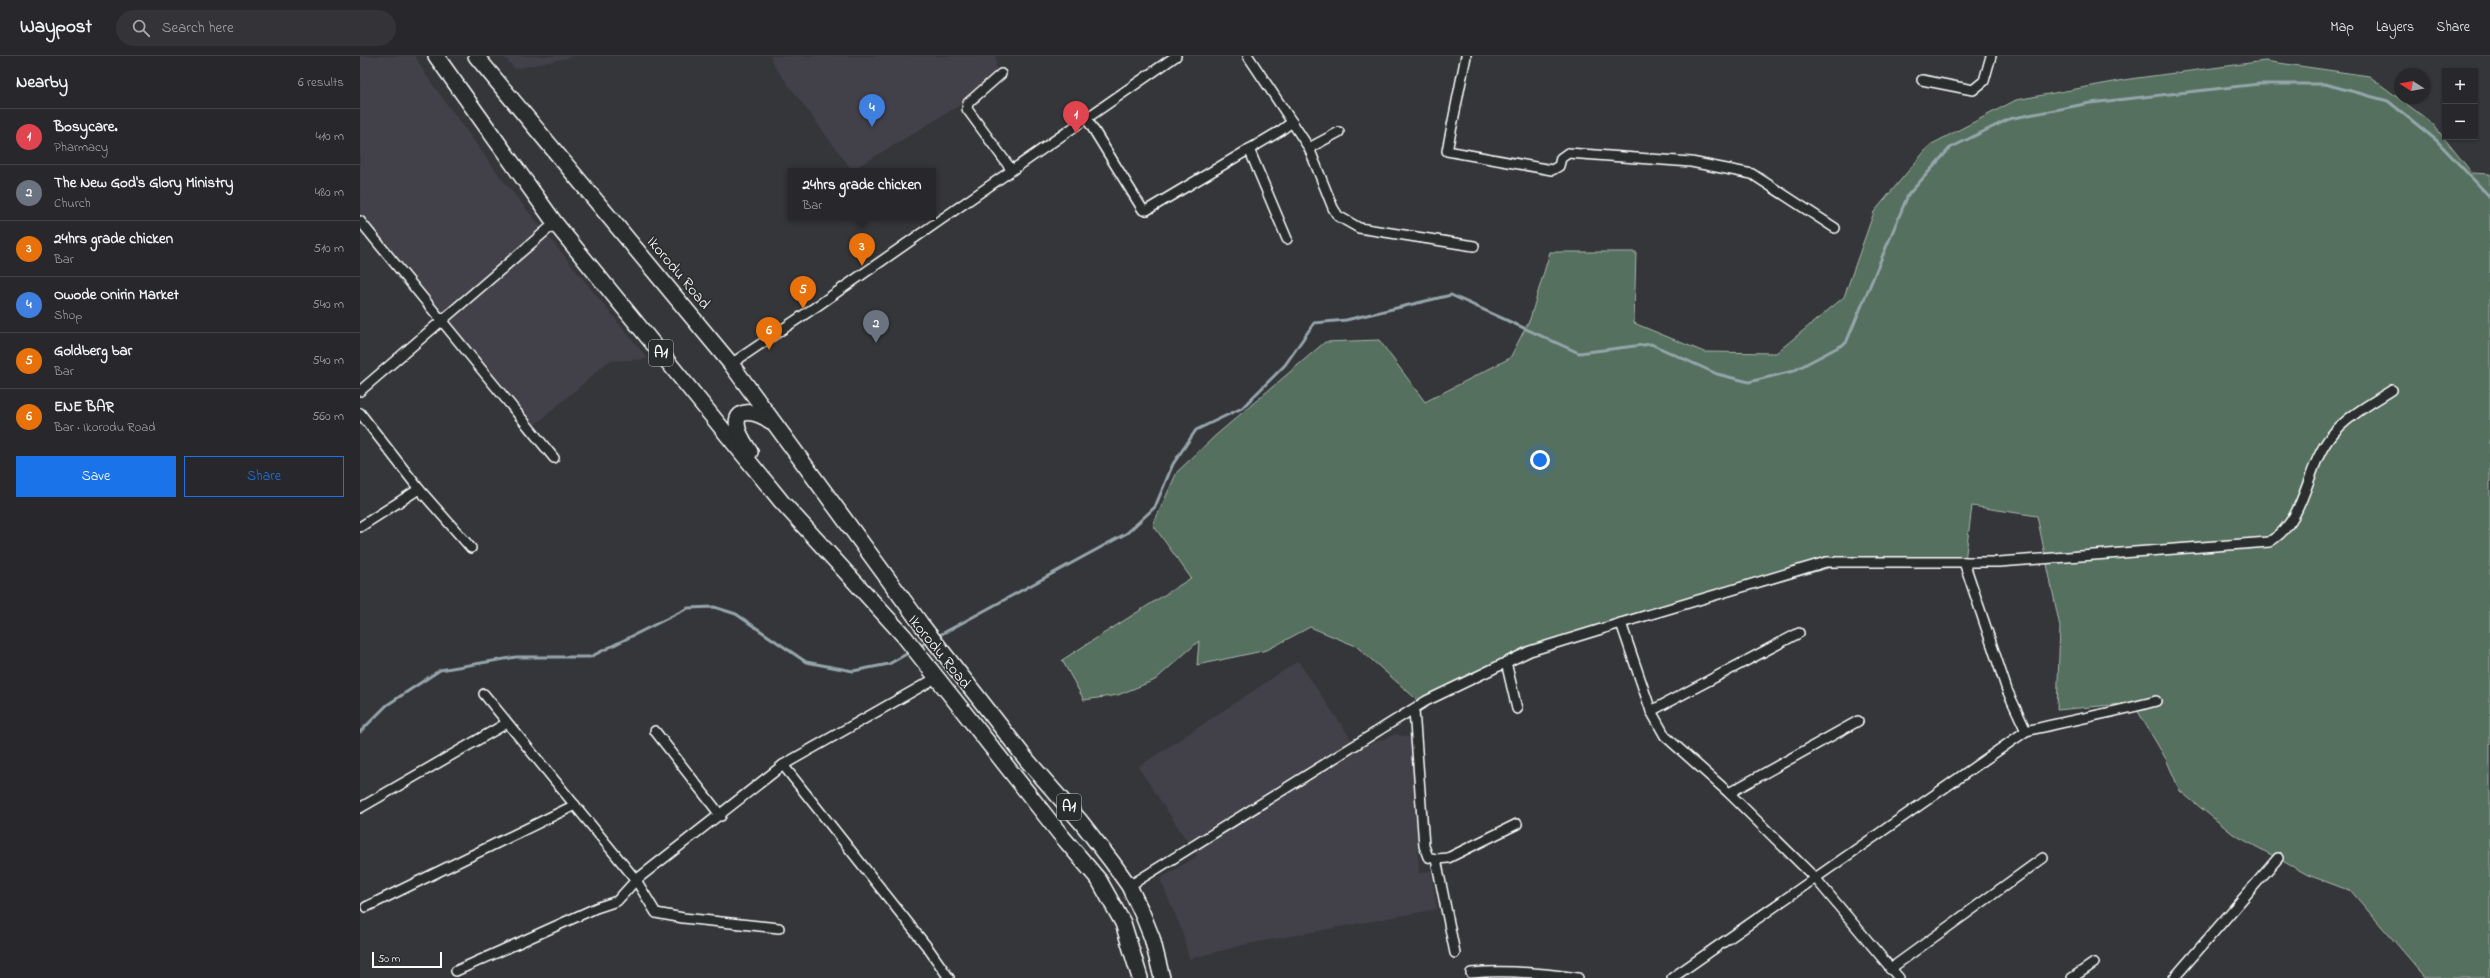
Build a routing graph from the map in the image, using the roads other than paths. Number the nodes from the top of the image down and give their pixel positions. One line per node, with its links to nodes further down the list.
1 (436, 56): 16 (highway, Ikorodu Road / A1)
2 (476, 56): 21 (highway, Ikorodu Road / A1)
3 (1176, 56): 9 (street)
4 (1248, 56): 10 (street)
5 (1466, 56): 17 (street)
6 (1991, 56): 8 (street)
7 (1001, 74): 14 (street)
8 (1922, 80)
9 (1087, 119): 13 (street); 14 (street)
10 (1292, 122): 12 (street); 13 (street)
11 (1339, 132): 12 (street)
12 (1309, 148): 19 (street)
13 (1249, 149): 18 (street)
14 (1011, 169): 21 (street)
15 (360, 221): 20 (street)
16 (554, 223): 20 (street); 28 (highway, Ikorodu Road / A1)
17 (1835, 228)
18 (1287, 239)
19 (1474, 246)
20 (442, 322): 23 (street); 26 (street)
21 (731, 364): 25 (highway, Ikorodu Road / A1)
22 (2392, 390): 31 (street)
23 (360, 391)
24 (360, 413): 27 (street)
25 (774, 424): 28 (highway); 58 (highway, Ikorodu Road / A1)
26 (554, 458)
27 (419, 489): 29 (street); 30 (street)
28 (781, 501): 35 (highway, Ikorodu Road / A1)
29 (360, 527)
30 (471, 548)
31 (1964, 562): 32 (street); 45 (street)
32 (1622, 623): 34 (street); 41 (street)
33 (1799, 633): 41 (street)
34 (1506, 662): 39 (street); 40 (street)
35 (923, 668): 36 (highway, Ikorodu Road / A1); 52 (highway, Ikorodu Road / A1)
36 (929, 682): 46 (street); 52 (highway, Ikorodu Road / A1)
37 (484, 694): 43 (street)
38 (2156, 701): 45 (street)
39 (1517, 709)
40 (1414, 710): 55 (street); 58 (street)
41 (1651, 712): 47 (street)
42 (1858, 721): 47 (street)
43 (507, 722): 48 (street); 49 (street)
44 (655, 731): 50 (street)
45 (2026, 731): 56 (street)
46 (783, 766): 50 (street); 66 (street)
47 (1729, 793): 56 (street)
48 (575, 805): 57 (street); 59 (street)
49 (360, 808)
50 (721, 816): 57 (street)
51 (1517, 824): 55 (street)
52 (1060, 834): 67 (highway, Ikorodu Road / A1)
53 (2043, 858): 63 (street)
54 (2278, 858): 73 (street)
55 (1436, 859): 61 (street)
56 (1816, 879): 63 (street); 70 (street)
57 (636, 880): 60 (street); 64 (street)
58 (1129, 886): 68 (highway, Ikorodu Road / A1)
59 (366, 907)
60 (779, 928)
61 (1455, 953)
62 (2094, 963): 72 (street)
63 (1890, 969): 71 (street)
64 (456, 971)
65 (1471, 973): 69 (street)
66 (950, 978)
67 (1140, 978)
68 (1162, 978)
69 (1578, 978)
70 (1672, 978)
71 (1899, 978)
72 (2072, 978)
73 (2174, 978)

